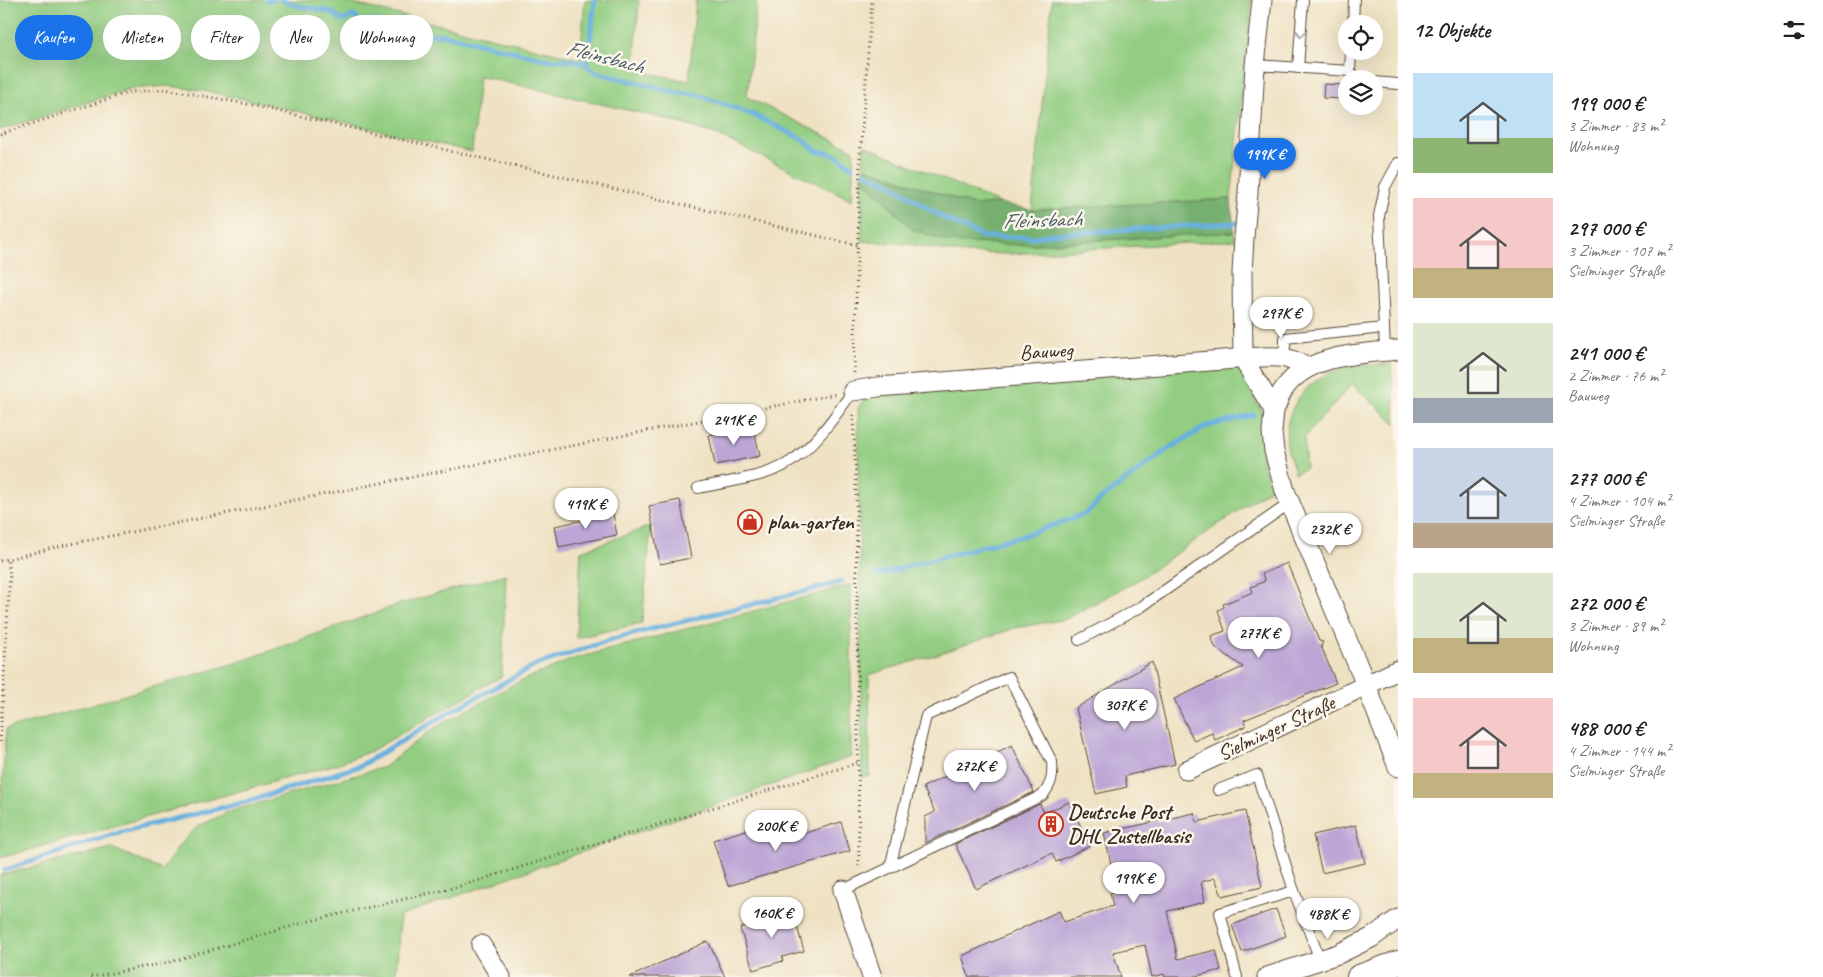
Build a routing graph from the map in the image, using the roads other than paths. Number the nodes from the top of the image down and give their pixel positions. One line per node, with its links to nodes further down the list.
1 (1262, 0): 5 (street)
2 (1303, 0): 6 (lane, one-way to 6)
3 (1354, 0): 4 (lane)
4 (1353, 15)
5 (1254, 65): 6 (lane); 14 (street)
6 (1298, 68): 7 (lane)
7 (1338, 73)
8 (1383, 83): 9 (lane)
9 (1398, 84)
10 (1398, 163): 11 (lane)
11 (1384, 328): 12 (lane); 13 (lane)
12 (1392, 351): 15 (street)
13 (1282, 356): 14 (street, Bauweg); 15 (street)
14 (1243, 359): 16 (street, Bauweg); 17 (street)
15 (1307, 368): 17 (street)
16 (854, 391): 18 (lane)
17 (1274, 410): 19 (street)
18 (698, 488)
19 (1290, 503): 20 (lane); 22 (street)
20 (1079, 640)
21 (1398, 670): 22 (street, Sielminger Straße)
22 (1366, 685): 23 (street); 24 (street, Sielminger Straße)
23 (1398, 767)
24 (1187, 770)
25 (1218, 790): 28 (lane)
26 (890, 868): 26 (lane); 27 (lane)
27 (843, 890): 34 (street)
28 (1294, 891): 31 (lane); 35 (lane)
29 (1398, 918): 31 (street)
30 (481, 945): 33 (street)
31 (1320, 960): 36 (street)
32 (1398, 963): 37 (street)
33 (500, 977)
34 (872, 977)
35 (1237, 977)
36 (1267, 977)
37 (1359, 977)

